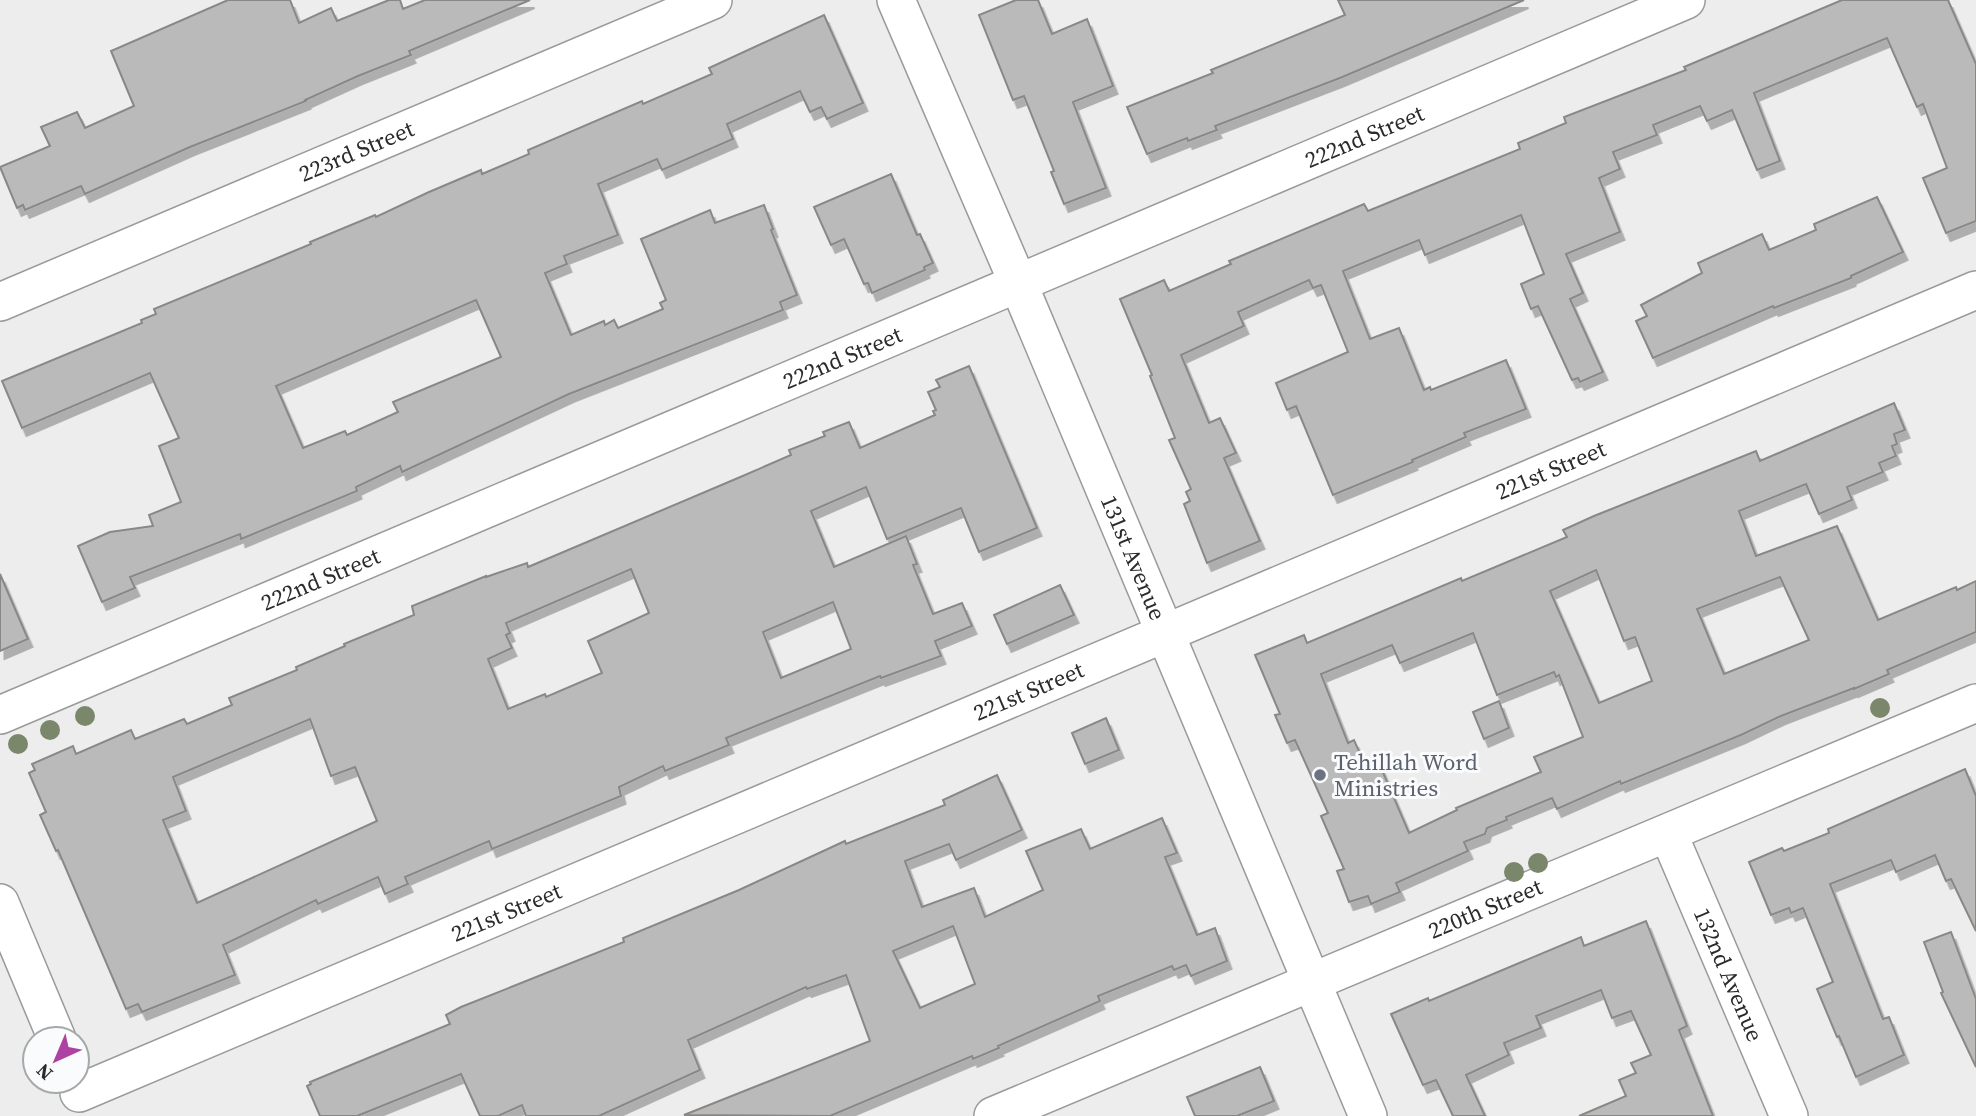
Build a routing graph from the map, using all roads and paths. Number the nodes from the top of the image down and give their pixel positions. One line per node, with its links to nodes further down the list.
1 (713, 0): 6 (street, 223rd Street)
2 (896, 0): 4 (street, 131st Avenue)
3 (1686, 0): 4 (street, 222nd Street)
4 (1018, 283): 7 (street, 131st Avenue); 9 (street, 222nd Street)
5 (1976, 290): 7 (street, 221st Street)
6 (0, 302)
7 (1166, 633): 12 (street, 131st Avenue); 14 (street, 221st Street)
8 (1976, 703): 10 (street, 220th Street)
9 (0, 715)
10 (1668, 833): 12 (street, 220th Street); 17 (street, 132nd Avenue)
11 (0, 903): 13 (street)
12 (1310, 980): 15 (street, 220th Street); 16 (street, 131st Avenue)
13 (51, 1025)
14 (81, 1097)
15 (993, 1116)
16 (1367, 1116)
17 (1789, 1116)

